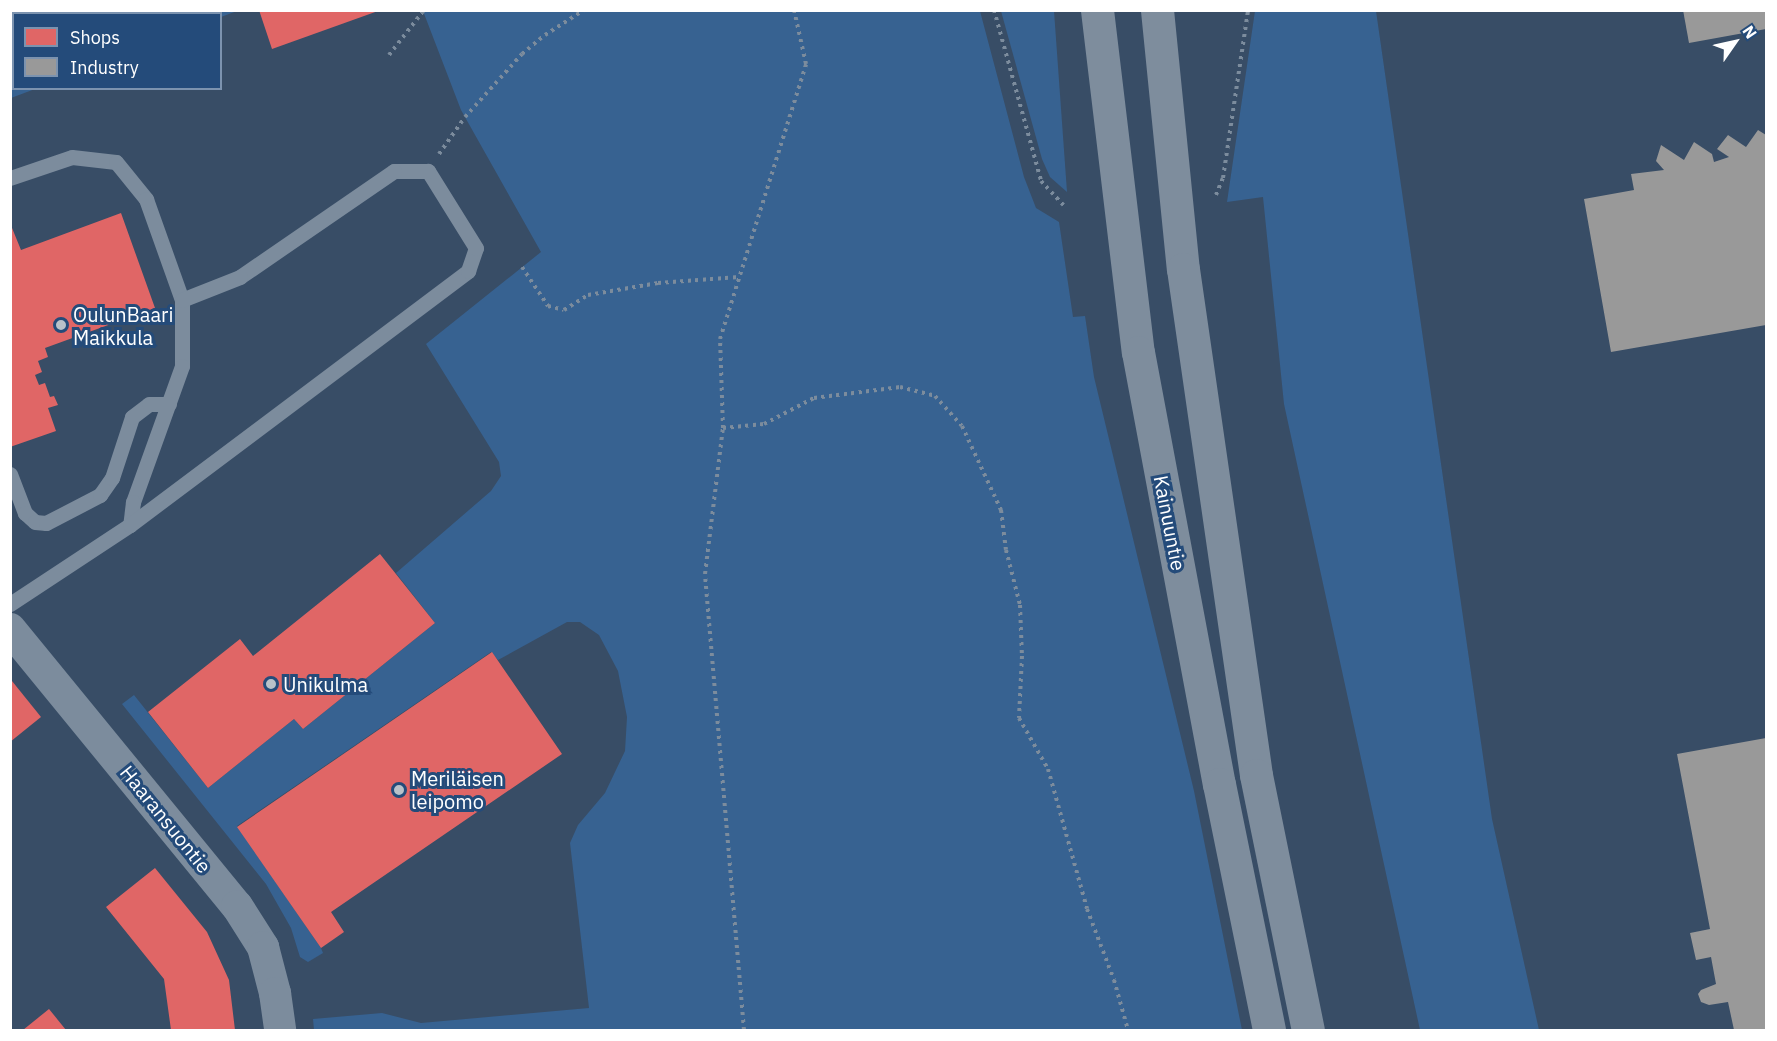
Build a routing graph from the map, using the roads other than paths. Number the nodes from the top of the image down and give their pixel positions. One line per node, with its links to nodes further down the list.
1 (1157, 10): 12 (highway)
2 (1096, 20): 11 (highway, Kainuuntie)
3 (10, 178): 4 (lane)
4 (182, 300): 5 (lane); 7 (lane)
5 (169, 404): 6 (lane); 7 (lane)
6 (10, 474)
7 (130, 525): 8 (lane)
8 (10, 604)
9 (10, 629): 10 (street, Haaransuontie)
10 (280, 1030)
11 (1269, 1030)
12 (1308, 1030)

